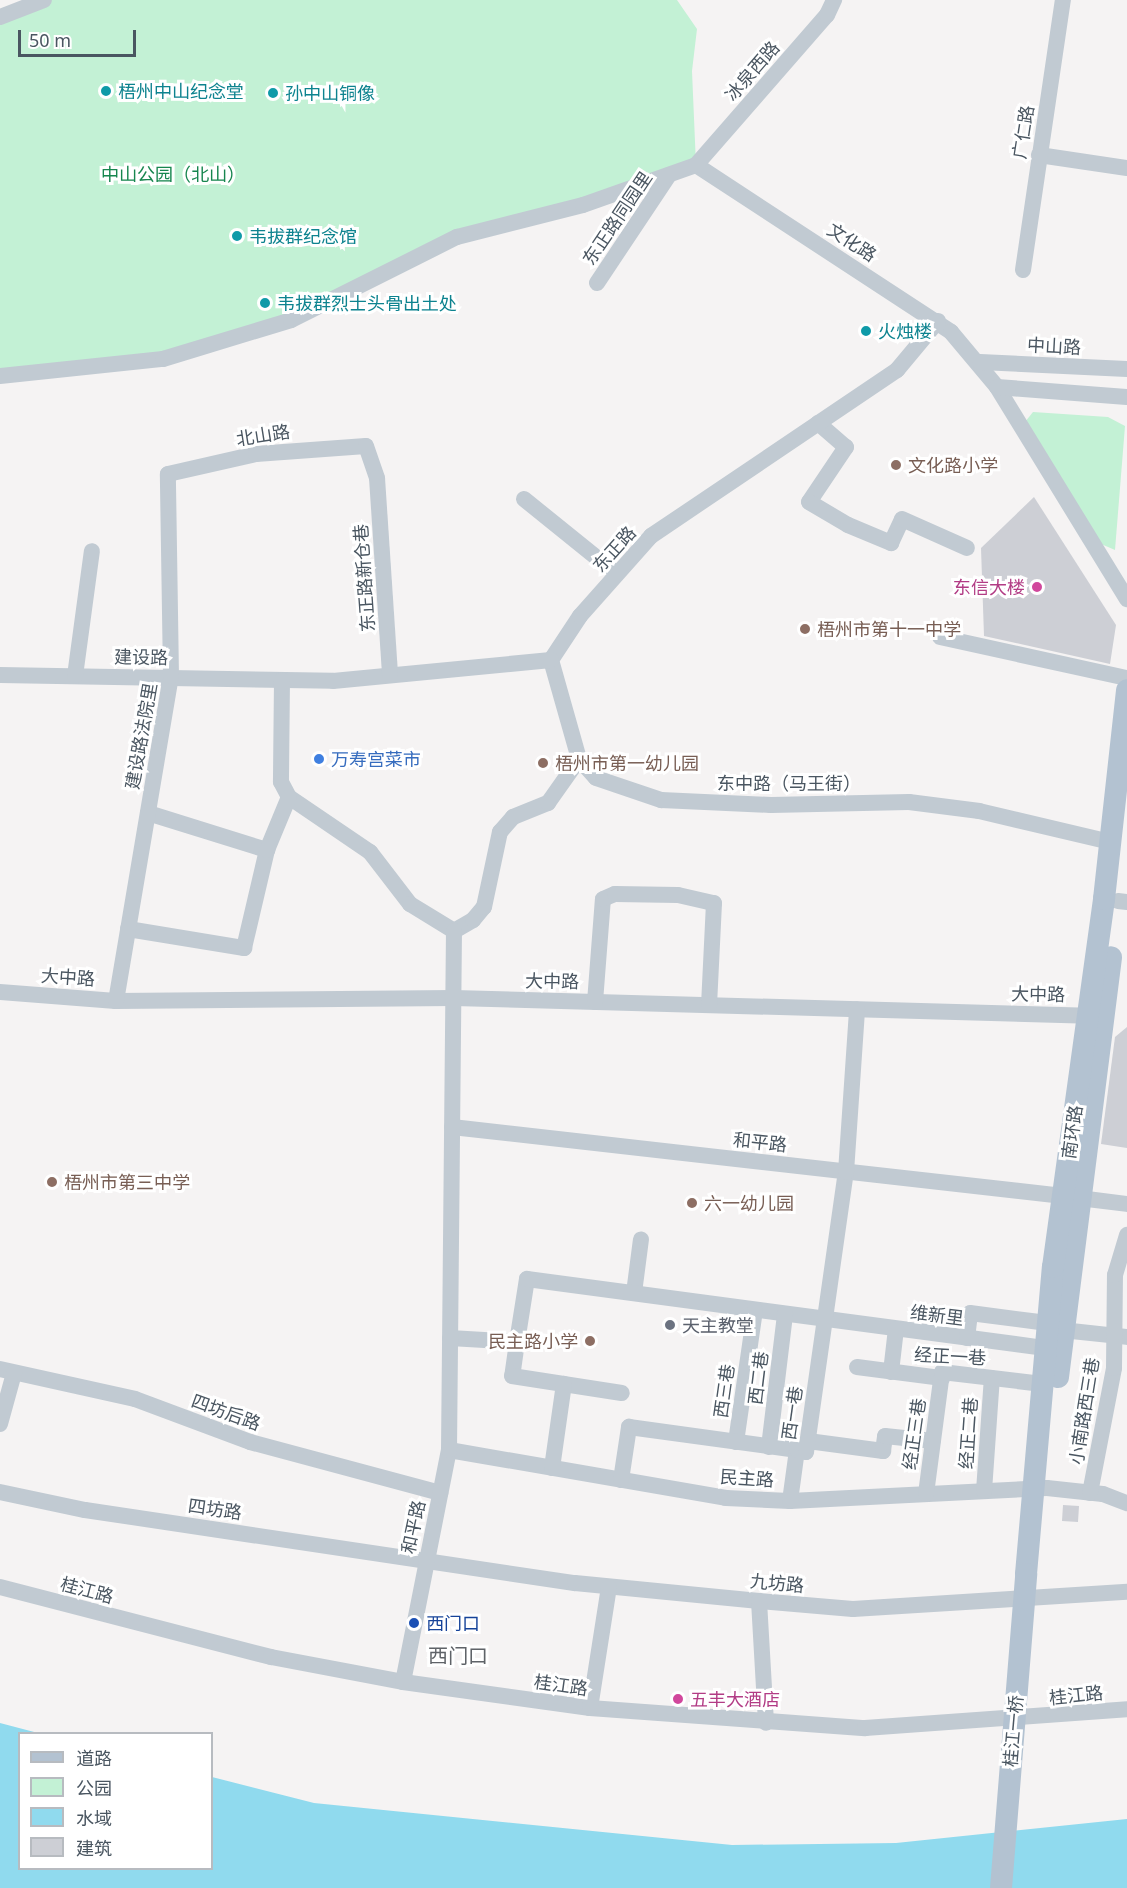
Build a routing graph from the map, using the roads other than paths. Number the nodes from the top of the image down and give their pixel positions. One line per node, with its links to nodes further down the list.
1 (44, 0): 5 (street)
2 (842, 0): 4 (street, 冰泉西路)
3 (1063, 0): 6 (street, 广仁路)
4 (830, 7): 7 (street, 冰泉西路)
5 (0, 17)
6 (1039, 155): 8 (street); 10 (street, 广仁路)
7 (696, 165): 9 (street); 12 (street, 文化路)
8 (1127, 168)
9 (669, 175): 11 (street, 东正路同园里); 15 (street)
10 (1023, 270)
11 (597, 283)
12 (938, 321): 13 (street, 文化路); 18 (street, 东正路)
13 (980, 362): 14 (street, 中山路); 16 (street, 文化路)
14 (1127, 369)
15 (0, 376)
16 (997, 387): 17 (street); 25 (street)
17 (1127, 398)
18 (818, 423): 22 (street); 24 (street, 东正路)
19 (366, 446): 20 (street, 北山路); 29 (street, 东正路新仓巷)
20 (168, 474): 31 (street, 建设路法院里)
21 (524, 499): 24 (street)
22 (968, 548)
23 (92, 551): 30 (street)
24 (617, 574): 27 (street, 东正路)
25 (1127, 599)
26 (940, 637): 32 (street)
27 (551, 660): 29 (street); 35 (street)
28 (0, 675): 30 (street, 建设路)
29 (390, 675): 33 (street)
30 (75, 676): 31 (street, 建设路)
31 (171, 676): 33 (street, 建设路); 37 (street, 建设路法院里)
32 (1127, 678)
33 (282, 680): 36 (street)
34 (1127, 690): 38 (main road, 南环路)
35 (579, 759): 38 (street, 东中路（马王街）); 42 (street)
36 (289, 796): 39 (street); 42 (street)
37 (148, 813): 39 (street); 41 (street, 建设路法院里)
38 (1119, 835): 40 (main road, 南环路); 49 (main road, 南环路)
39 (267, 850): 41 (street)
40 (1123, 902): 49 (main road, 南环路)
41 (128, 929): 45 (street, 建设路法院里)
42 (454, 931): 44 (street, 和平路)
43 (0, 992): 45 (street, 大中路)
44 (454, 998): 45 (street, 大中路); 46 (street, 大中路); 50 (street, 和平路)
45 (116, 1001)
46 (595, 1002): 47 (street, 大中路); 47 (street)
47 (709, 1005): 48 (street, 大中路)
48 (857, 1009): 49 (street, 大中路); 51 (street, 西一巷)
49 (1096, 1016): 52 (main road, 南环路)
50 (452, 1127): 51 (street, 和平路); 63 (street, 和平路)
51 (846, 1172): 52 (street, 和平路); 59 (street, 西一巷)
52 (1071, 1197): 53 (street, 和平路); 60 (main road, 南环路)
53 (1127, 1204)
54 (1127, 1236): 62 (street, 小南路西三巷)
55 (641, 1239): 56 (street)
56 (634, 1293): 57 (street, 维新里); 65 (street, 维新里)
57 (755, 1310): 58 (street, 维新里); 77 (street, 西三巷)
58 (785, 1314): 59 (street, 维新里); 79 (street, 西二巷)
59 (824, 1320): 61 (street, 维新里); 78 (street, 西一巷)
60 (1055, 1326): 62 (street); 64 (street); 66 (main road, 南环路); 83 (main road, 南环路)
61 (896, 1329): 64 (street, 维新里); 69 (street)
62 (1119, 1336): 87 (street, 小南路西三巷)
63 (450, 1338): 65 (street); 80 (street, 和平路)
64 (967, 1338): 66 (street, 维新里)
65 (517, 1342): 72 (street)
66 (1045, 1348): 73 (main road, 南环路)
67 (857, 1367): 69 (street, 经正一巷)
68 (7, 1371): 75 (street); 86 (street, 四坊后路)
69 (891, 1371): 70 (street, 经正一巷)
70 (942, 1378): 71 (street, 经正一巷); 76 (street, 经正三巷)
71 (992, 1378): 73 (street, 经正一巷); 84 (street, 经正二巷)
72 (564, 1384): 74 (street); 81 (street)
73 (1042, 1384): 83 (main road, 南环路)
74 (622, 1393)
75 (0, 1424)
76 (933, 1441): 78 (street); 88 (street, 经正三巷)
77 (736, 1442): 79 (street); 82 (street)
78 (802, 1446): 79 (street); 89 (street, 西一巷)
79 (769, 1447)
80 (449, 1450): 81 (street, 民主路); 86 (street, 和平路)
81 (552, 1468): 82 (street, 民主路)
82 (621, 1480): 89 (street, 民主路)
83 (1040, 1488): 84 (street, 民主路); 87 (street, 民主路); 92 (main road, 南环路)
84 (984, 1491): 88 (street, 民主路)
85 (0, 1492): 91 (street, 四坊路)
86 (440, 1493): 91 (street, 和平路)
87 (1090, 1493): 90 (street, 民主路)
88 (926, 1494): 89 (street, 民主路)
89 (790, 1501)
90 (1127, 1503)
91 (425, 1561): 94 (street, 九坊路); 97 (street, 和平路)
92 (1032, 1575): 101 (main road, 桂江一桥, bridge); 102 (main road, 桂江一桥)
93 (0, 1587): 97 (street, 桂江路)
94 (609, 1587): 96 (street, 九坊路); 98 (street)
95 (1127, 1592): 96 (street, 九坊路)
96 (759, 1601): 100 (street)
97 (403, 1682): 98 (street, 桂江路)
98 (590, 1708): 100 (street, 桂江路)
99 (1127, 1709): 100 (street, 桂江路)
100 (766, 1723)
101 (1001, 1888)
102 (1012, 1888)

